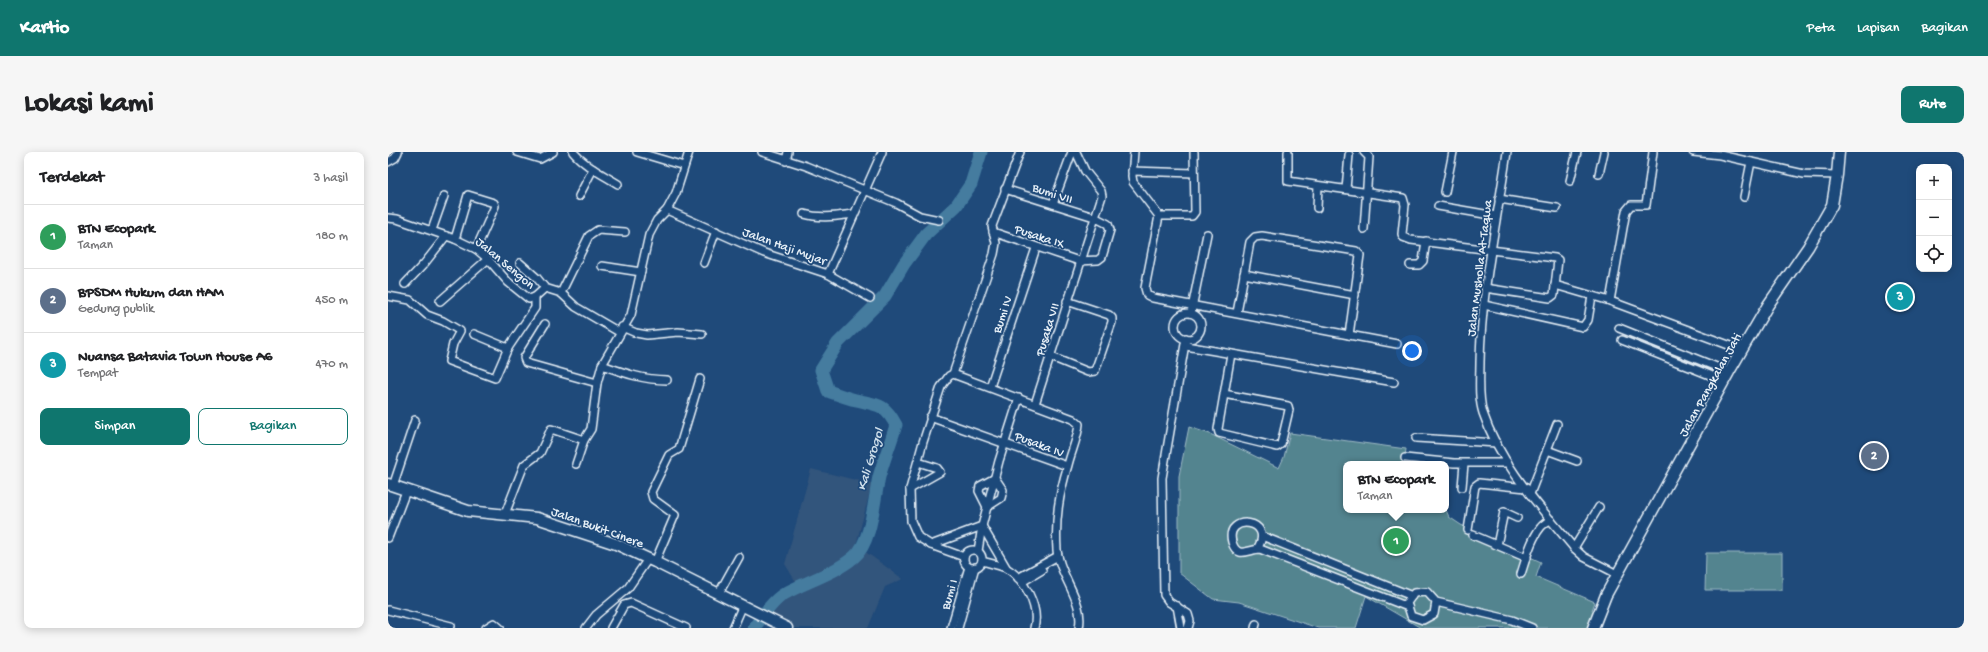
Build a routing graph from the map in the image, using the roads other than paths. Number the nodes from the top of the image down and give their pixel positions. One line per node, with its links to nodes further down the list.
1 (398, 152): 29 (street)
2 (517, 152): 3 (street)
3 (553, 152)
4 (573, 152): 32 (street)
5 (637, 152): 31 (street)
6 (689, 152): 31 (street)
7 (762, 152): 28 (street)
8 (788, 152): 28 (street)
9 (882, 152): 42 (street)
10 (1020, 152): 40 (street)
11 (1072, 152): 49 (street)
12 (1076, 152): 58 (street, Pusaka VII)
13 (1134, 152): 33 (street)
14 (1194, 152): 34 (street)
15 (1288, 152): 39 (street)
16 (1364, 152): 44 (street)
17 (1453, 152): 43 (street)
18 (1507, 152): 48 (street, Jalan Musholla At-Taqwa)
19 (1577, 152): 37 (street)
20 (1604, 152): 35 (street)
21 (1653, 152): 94 (street)
22 (1693, 152): 25 (street)
23 (1741, 152): 27 (street)
24 (1839, 152): 36 (main road, Jalan Pangkalan Jati)
25 (1720, 154): 27 (street)
26 (1350, 155): 41 (street)
27 (1740, 160): 30 (street)
28 (786, 161): 42 (street)
29 (388, 162)
30 (1751, 162): 36 (street); 47 (street)
31 (684, 166): 53 (street)
32 (592, 169): 38 (street); 46 (street)
33 (1132, 171): 34 (street); 56 (street)
34 (1194, 173): 56 (street)
35 (1599, 174)
36 (1837, 175): 110 (main road, Jalan Pangkalan Jati)
37 (1570, 181)
38 (618, 184)
39 (1318, 186): 41 (street); 51 (street)
40 (1005, 189): 49 (street, Bumi VII); 65 (street)
41 (1346, 189): 44 (street)
42 (864, 190): 55 (street); 60 (street)
43 (1445, 192)
44 (1367, 193): 61 (street); 69 (street)
45 (444, 196): 62 (street)
46 (579, 196)
47 (1744, 197)
48 (1499, 199): 52 (street); 57 (street, Jalan Musholla At-Taqwa)
49 (1053, 204): 58 (street, Bumi VII)
50 (1438, 206): 57 (street)
51 (1317, 208)
52 (1557, 208)
53 (667, 210): 63 (street, Jalan Haji Mujar); 79 (street)
54 (804, 214): 55 (street)
55 (854, 214): 80 (street)
56 (1159, 216): 95 (street)
57 (1496, 216): 72 (street, Jalan Musholla At-Taqwa)
58 (1094, 217): 74 (street, Pusaka VII); 74 (street, Bumi VII)
59 (388, 218): 62 (street, Jalan Sengon)
60 (938, 220)
61 (1364, 229)
62 (432, 230): 67 (street, Jalan Sengon)
63 (716, 231): 76 (street); 80 (street, Jalan Haji Mujar)
64 (625, 232): 86 (street)
65 (993, 232): 70 (street, Pusaka IX); 114 (street)
66 (1207, 234): 95 (street)
67 (446, 236): 68 (street, Jalan Sengon); 82 (street)
68 (455, 239): 71 (street, Jalan Sengon); 71 (street)
69 (1426, 241): 72 (street); 77 (street)
70 (1036, 248): 74 (street, Pusaka IX); 120 (street, Bumi IV)
71 (476, 249): 73 (street, Jalan Sengon)
72 (1491, 249): 83 (street); 85 (street, Jalan Musholla At-Taqwa)
73 (488, 259): 90 (street, Jalan Sengon); 92 (street)
74 (1080, 261): 93 (street, Pusaka VII)
75 (520, 263): 84 (street)
76 (704, 264)
77 (1410, 265)
78 (602, 266): 79 (street)
79 (640, 272): 101 (street)
80 (828, 274): 91 (street, Jalan Haji Mujar)
81 (1244, 274): 87 (street); 87 (street); 98 (street)
82 (405, 284)
83 (1555, 285): 85 (street); 89 (street)
84 (546, 288): 86 (street, Jalan Sengon); 90 (street, Jalan Sengon)
85 (1485, 288): 96 (street, Jalan Musholla At-Taqwa)
86 (561, 293): 101 (street, Jalan Sengon)
87 (1355, 295): 104 (street)
88 (388, 296): 109 (street)
89 (1592, 296): 94 (street); 96 (street)
90 (535, 297): 109 (street)
91 (870, 298)
92 (440, 301)
93 (1067, 301): 112 (street, Pusaka VII); 112 (street)
94 (1610, 301): 110 (street)
95 (1193, 305): 97 (street); 98 (street)
96 (1484, 305): 130 (street, Jalan Musholla At-Taqwa)
97 (1191, 313): 105 (street); 105 (street)
98 (1237, 313): 104 (street)
99 (545, 324): 119 (street)
100 (1620, 328): 115 (street)
101 (621, 330): 103 (street, Jalan Sengon); 113 (street)
102 (474, 334): 109 (street)
103 (702, 334)
104 (1349, 335): 107 (street)
105 (1186, 338): 108 (street)
106 (1622, 340): 115 (street)
107 (1397, 344)
108 (1186, 346): 111 (street); 178 (street)
109 (508, 348)
110 (1742, 350): 115 (main road, Jalan Pangkalan Jati)
111 (1231, 354): 118 (street); 121 (street)
112 (1049, 356): 123 (street, Pusaka VII)
113 (602, 365): 117 (street); 119 (street)
114 (953, 374): 120 (street); 124 (street)
115 (1727, 376): 170 (main road, Jalan Pangkalan Jati)
116 (700, 379): 165 (street)
117 (667, 380)
118 (1394, 382)
119 (597, 383): 128 (street)
120 (990, 387): 122 (street)
121 (1224, 394): 121 (street)
122 (1019, 398): 123 (street); 129 (street)
123 (1034, 404): 140 (street)
124 (930, 417): 129 (street, Pusaka IV); 135 (street)
125 (415, 420): 142 (street)
126 (1557, 424): 131 (street)
127 (1416, 438): 130 (street)
128 (584, 440): 137 (street); 149 (street)
129 (1005, 443): 140 (street, Pusaka IV); 141 (street)
130 (1497, 444): 136 (street, Jalan Musholla At-Taqwa)
131 (1547, 450): 133 (street); 146 (street)
132 (1405, 458): 134 (street)
133 (1577, 460)
134 (1420, 461)
135 (918, 462): 144 (street); 144 (street)
136 (1508, 463): 139 (street); 146 (street, Jalan Musholla At-Taqwa)
137 (576, 464)
138 (1449, 464): 139 (street)
139 (1464, 464): 143 (street)
140 (1067, 466): 163 (street)
141 (995, 478): 147 (street); 147 (street); 147 (street)
142 (390, 485): 145 (main road, Jalan Bukit Cinere)
143 (1462, 487)
144 (910, 489): 156 (street)
145 (406, 491): 149 (main road, Jalan Bukit Cinere); 151 (street)
146 (1528, 491): 152 (street, Jalan Musholla At-Taqwa); 157 (street)
147 (986, 507): 153 (street)
148 (1599, 508): 158 (street)
149 (505, 514): 165 (main road, Jalan Bukit Cinere)
150 (1517, 518): 157 (street)
151 (392, 520): 155 (street)
152 (1551, 520): 158 (street, Jalan Musholla At-Taqwa); 164 (street)
153 (982, 526): 156 (street); 160 (street); 168 (street)
154 (1262, 536): 159 (street); 159 (street); 172 (street)
155 (388, 538)
156 (932, 545): 162 (street)
157 (1497, 545): 164 (street)
158 (1574, 548): 170 (street, Jalan Musholla At-Taqwa)
159 (1257, 549): 174 (street)
160 (978, 551): 162 (street); 166 (street)
161 (739, 557): 173 (street)
162 (964, 557): 167 (street)
163 (1058, 558): 171 (street); 192 (street)
164 (1527, 558): 169 (street)
165 (652, 560): 173 (main road, Jalan Bukit Cinere); 184 (street)
166 (982, 561): 167 (street); 168 (street)
167 (972, 567): 189 (street, Bumi I); 190 (street, Bumi I)
168 (1007, 569): 171 (street)
169 (1521, 574)
170 (1617, 574): 196 (main road, Jalan Pangkalan Jati)
171 (1020, 580): 191 (street)
172 (1386, 586): 174 (street); 175 (street)
173 (719, 593): 177 (main road, Jalan Bukit Cinere)
174 (1382, 596): 179 (street)
175 (1412, 596): 176 (street); 179 (street)
176 (1436, 602): 179 (street); 195 (street)
177 (743, 606): 187 (street); 188 (main road, Jalan Bukit Cinere)
178 (1177, 606): 193 (street); 194 (street)
179 (1408, 607)
180 (388, 610): 181 (street)
181 (451, 626)
182 (486, 628): 183 (street)
183 (500, 628)
184 (586, 628)
185 (611, 628): 186 (street)
186 (686, 628)
187 (733, 628)
188 (787, 628)
189 (951, 628)
190 (958, 628)
191 (1034, 628)
192 (1079, 628)
193 (1181, 628)
194 (1188, 628)
195 (1532, 628)
196 (1593, 628)

